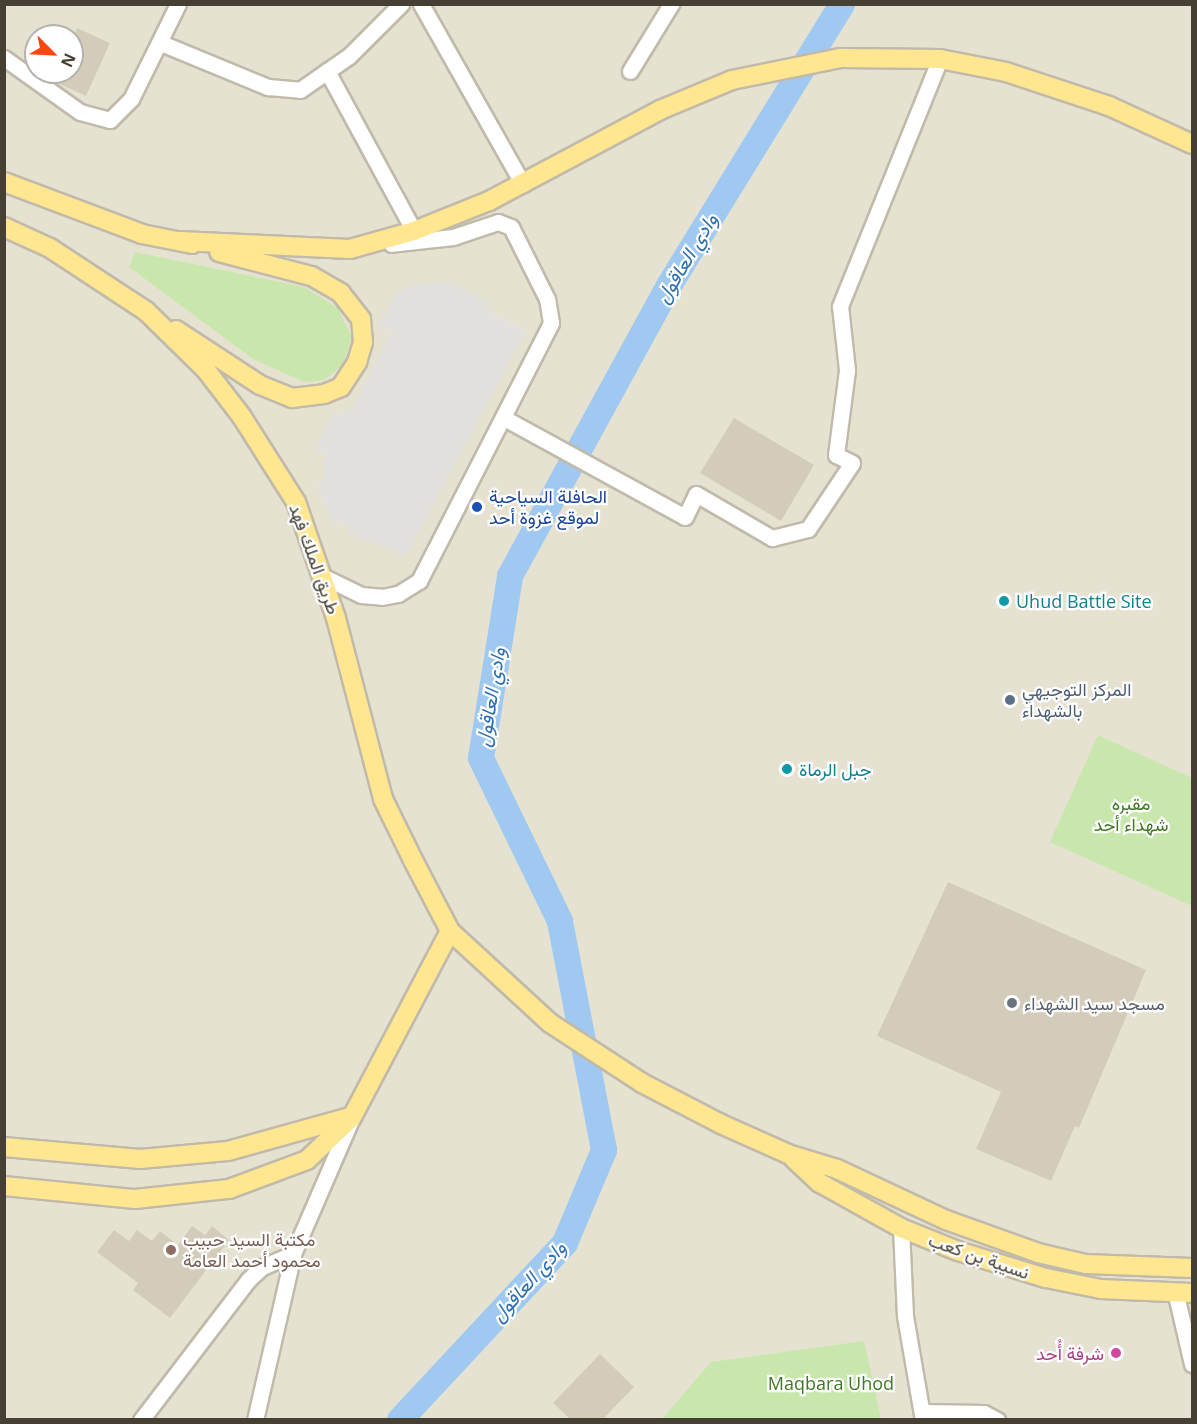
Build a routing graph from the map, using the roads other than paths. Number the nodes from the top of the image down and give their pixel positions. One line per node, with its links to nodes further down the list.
1 (178, 4): 5 (street)
2 (401, 4): 8 (street)
3 (421, 4): 12 (street)
4 (671, 4): 9 (street)
5 (161, 43): 6 (street); 8 (street)
6 (4, 58)
7 (940, 59): 10 (main road); 12 (main road); 18 (street)
8 (327, 71): 14 (street)
9 (630, 71)
10 (1192, 144)
11 (4, 182): 15 (main road)
12 (523, 184): 14 (main road)
13 (4, 227): 17 (main road, طريق الملك فهد)
14 (414, 231): 16 (main road)
15 (180, 241): 16 (main road); 17 (main road)
16 (350, 249): 18 (street)
17 (146, 311): 19 (main road, طريق الملك فهد)
18 (504, 418): 19 (street)
19 (322, 576): 20 (main road, طريق الملك فهد)
20 (450, 931): 21 (main road); 23 (main road, طريق الملك فهد)
21 (352, 1117): 22 (main road); 24 (main road); 26 (street)
22 (4, 1147)
23 (788, 1154): 25 (main road, نسيبة بن كعب); 27 (main road)
24 (4, 1186)
25 (901, 1228): 28 (main road, نسيبة بن كعب); 30 (street)
26 (293, 1254): 31 (street); 32 (street)
27 (1192, 1268)
28 (1184, 1294): 29 (street)
29 (1192, 1364)
30 (923, 1416): 33 (street)
31 (141, 1419)
32 (255, 1419)
33 (997, 1419)

